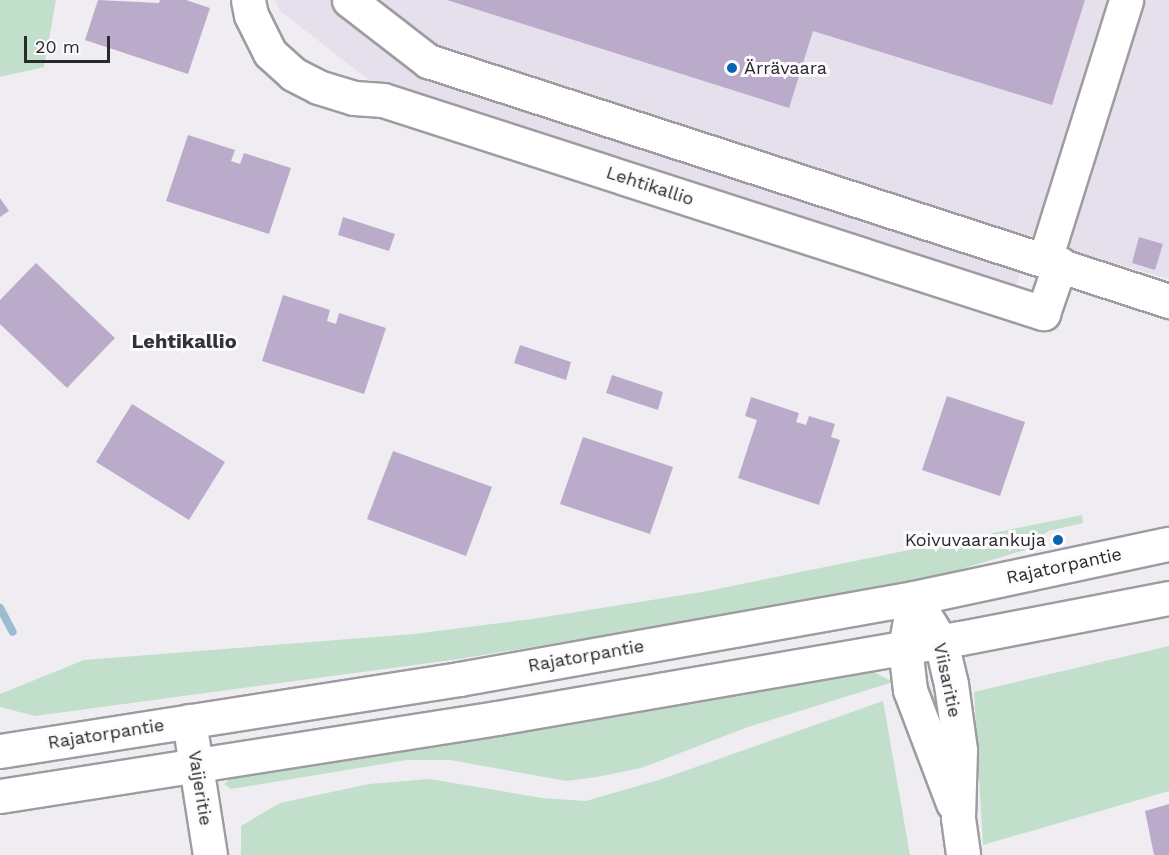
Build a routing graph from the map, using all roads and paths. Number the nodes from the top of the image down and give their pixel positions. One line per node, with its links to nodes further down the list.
1 (248, 0): 4 (main road, Lehtikallio)
2 (349, 0): 4 (main road)
3 (1126, 0): 4 (main road)
4 (1053, 261): 5 (main road)
5 (1169, 301)
6 (1169, 544): 7 (main road, Rajatorpantie)
7 (914, 598): 9 (main road, Viisaritie); 10 (main road, Viisaritie); 11 (main road, Rajatorpantie)
8 (1169, 598): 9 (main road)
9 (941, 642): 10 (main road); 15 (main road, Viisaritie)
10 (905, 647): 13 (main road); 15 (main road, Viisaritie)
11 (189, 721): 12 (main road, Rajatorpantie); 13 (main road, Vaijeritie)
12 (0, 751)
13 (197, 763): 14 (main road); 16 (main road, Vaijeritie)
14 (0, 796)
15 (958, 818): 17 (main road, Viisaritie)
16 (210, 855)
17 (963, 855)

